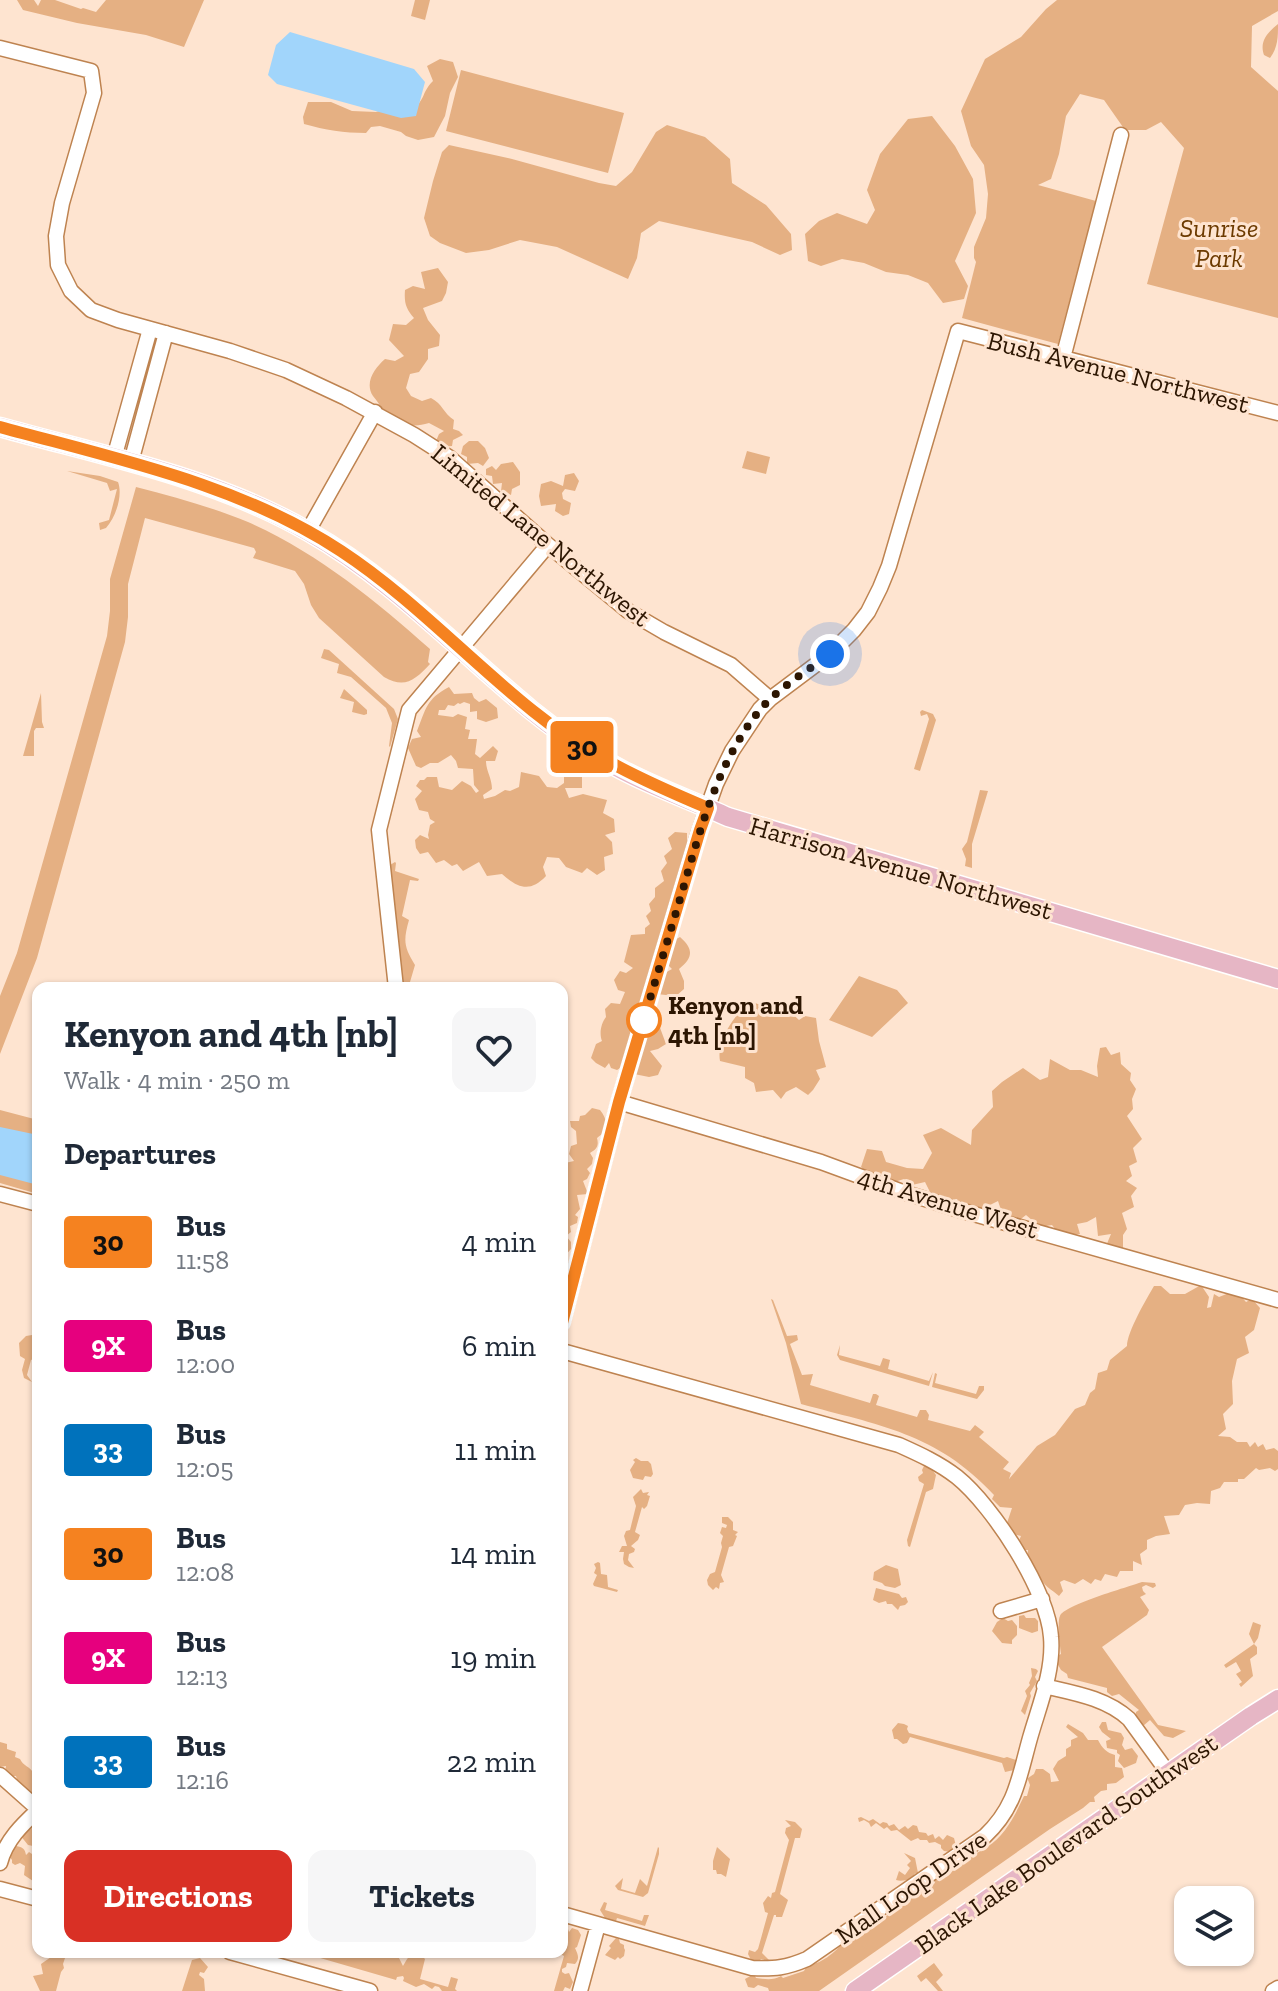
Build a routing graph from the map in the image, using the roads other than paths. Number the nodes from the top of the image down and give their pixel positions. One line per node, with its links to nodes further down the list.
1 (0, 48): 3 (street, Limited Lane Northwest)
2 (1121, 135): 5 (street)
3 (150, 329): 4 (street, Limited Lane Northwest); 9 (street)
4 (166, 333): 6 (street, Limited Lane Northwest); 9 (street)
5 (1063, 358): 7 (street, Bush Avenue Northwest); 13 (street, Bush Avenue Northwest)
6 (375, 412): 10 (street); 11 (street, Limited Lane Northwest)
7 (1278, 413)
8 (0, 427): 9 (main road, Harrison Avenue Northwest)
9 (123, 460): 10 (main road, Harrison Avenue Northwest)
10 (308, 531): 12 (main road, Harrison Avenue Northwest)
11 (548, 545): 12 (street); 13 (street, Limited Lane Northwest)
12 (461, 648): 14 (main road, Harrison Avenue Northwest); 16 (street)
13 (770, 699): 14 (street)
14 (708, 808): 15 (main road, Harrison Avenue Northwest); 17 (street)
15 (1278, 979)
16 (395, 982)
17 (619, 1102): 20 (street); 21 (street, 4th Avenue West)
18 (0, 1194): 19 (street)
19 (32, 1202)
20 (568, 1300)
21 (1278, 1300)
22 (568, 1353): 23 (street, Mall Loop Drive)
23 (1042, 1599): 24 (street); 25 (street, Mall Loop Drive)
24 (1001, 1611)
25 (1044, 1686): 27 (street); 35 (street, Mall Loop Drive)
26 (1278, 1699): 27 (main road, Black Lake Boulevard Southwest)
27 (1169, 1774): 39 (main road, Black Lake Boulevard Southwest)
28 (0, 1775): 29 (street)
29 (32, 1804)
30 (32, 1815): 31 (street)
31 (0, 1863)
32 (0, 1889): 33 (street)
33 (32, 1897)
34 (568, 1916): 35 (street, Mall Loop Drive)
35 (598, 1925): 38 (street)
36 (252, 1958): 37 (street)
37 (370, 1991)
38 (580, 1991)
39 (855, 1991)

